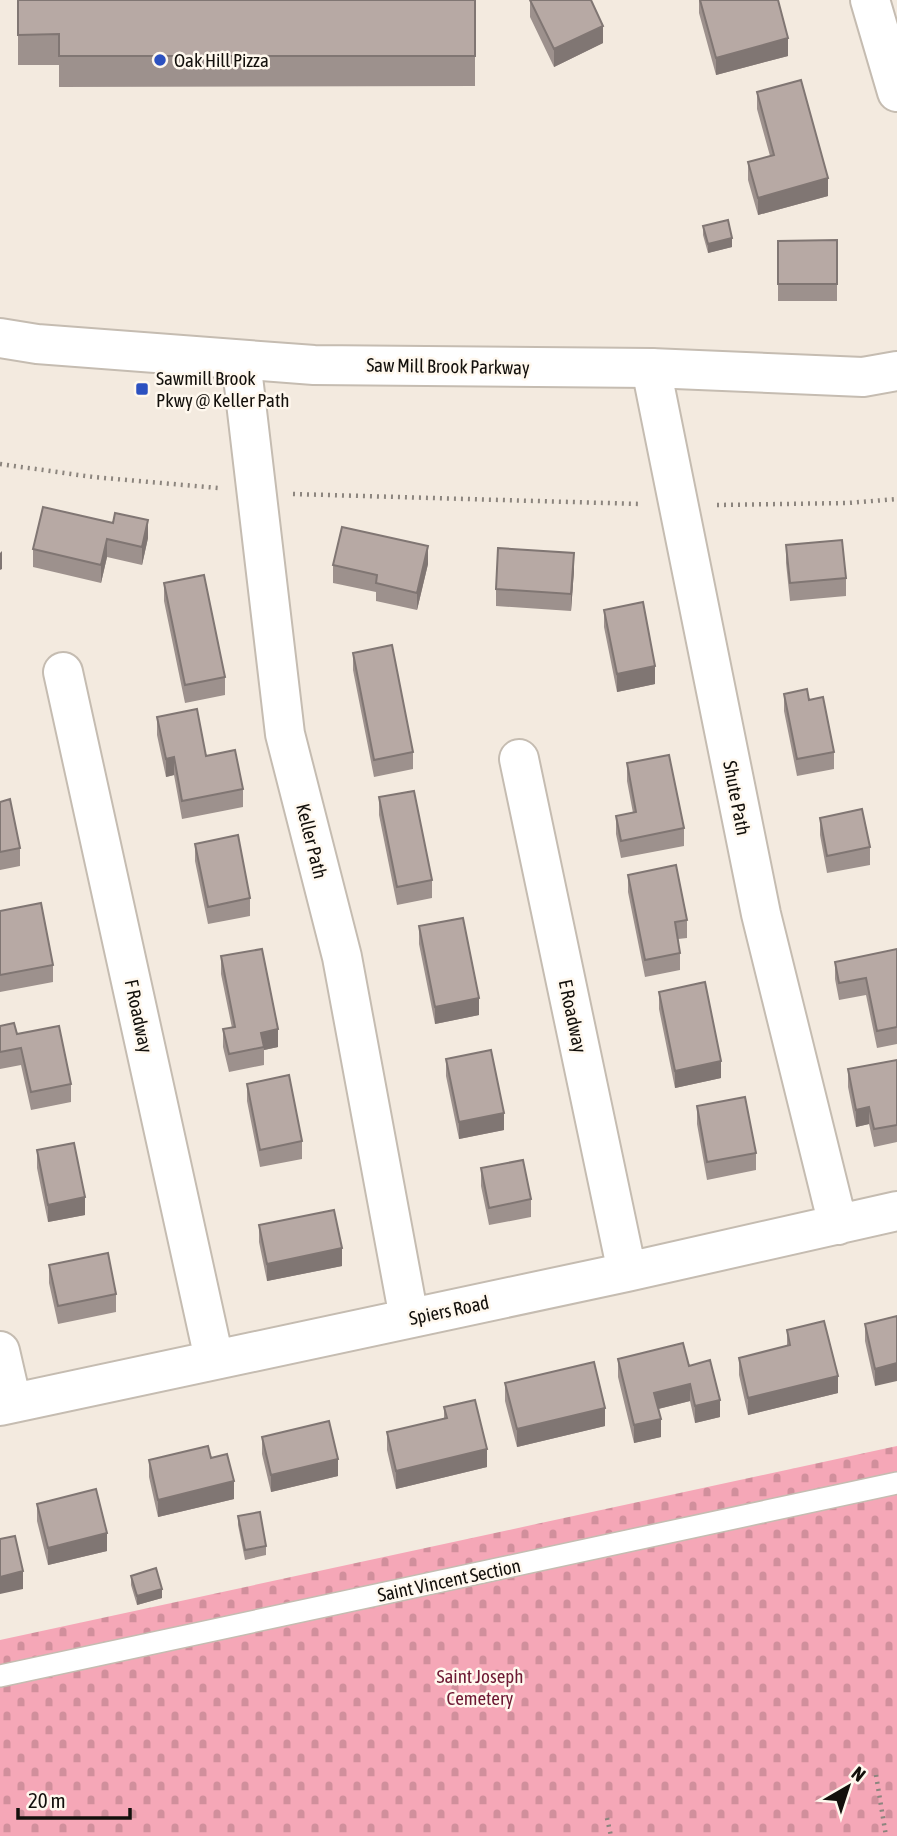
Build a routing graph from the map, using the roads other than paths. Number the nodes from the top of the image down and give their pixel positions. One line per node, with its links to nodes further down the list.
1 (870, 0): 2 (street)
2 (897, 92)
3 (0, 338): 4 (street, Saw Mill Brook Parkway)
4 (241, 360): 5 (street, Saw Mill Brook Parkway); 12 (street, Keller Path)
5 (651, 368): 6 (street, Saw Mill Brook Parkway); 10 (street, Shute Path)
6 (897, 370)
7 (63, 672): 14 (street, F Roadway)
8 (519, 760): 11 (street, E Roadway)
9 (897, 1211): 10 (street, Spiers Road)
10 (838, 1225): 11 (street, Spiers Road)
11 (627, 1272): 12 (street, Spiers Road)
12 (409, 1318): 14 (street, Spiers Road)
13 (0, 1351): 15 (street)
14 (214, 1359): 15 (street, Spiers Road)
15 (6, 1405)
16 (897, 1483): 17 (lane, Saint Vincent Section)
17 (0, 1676)

